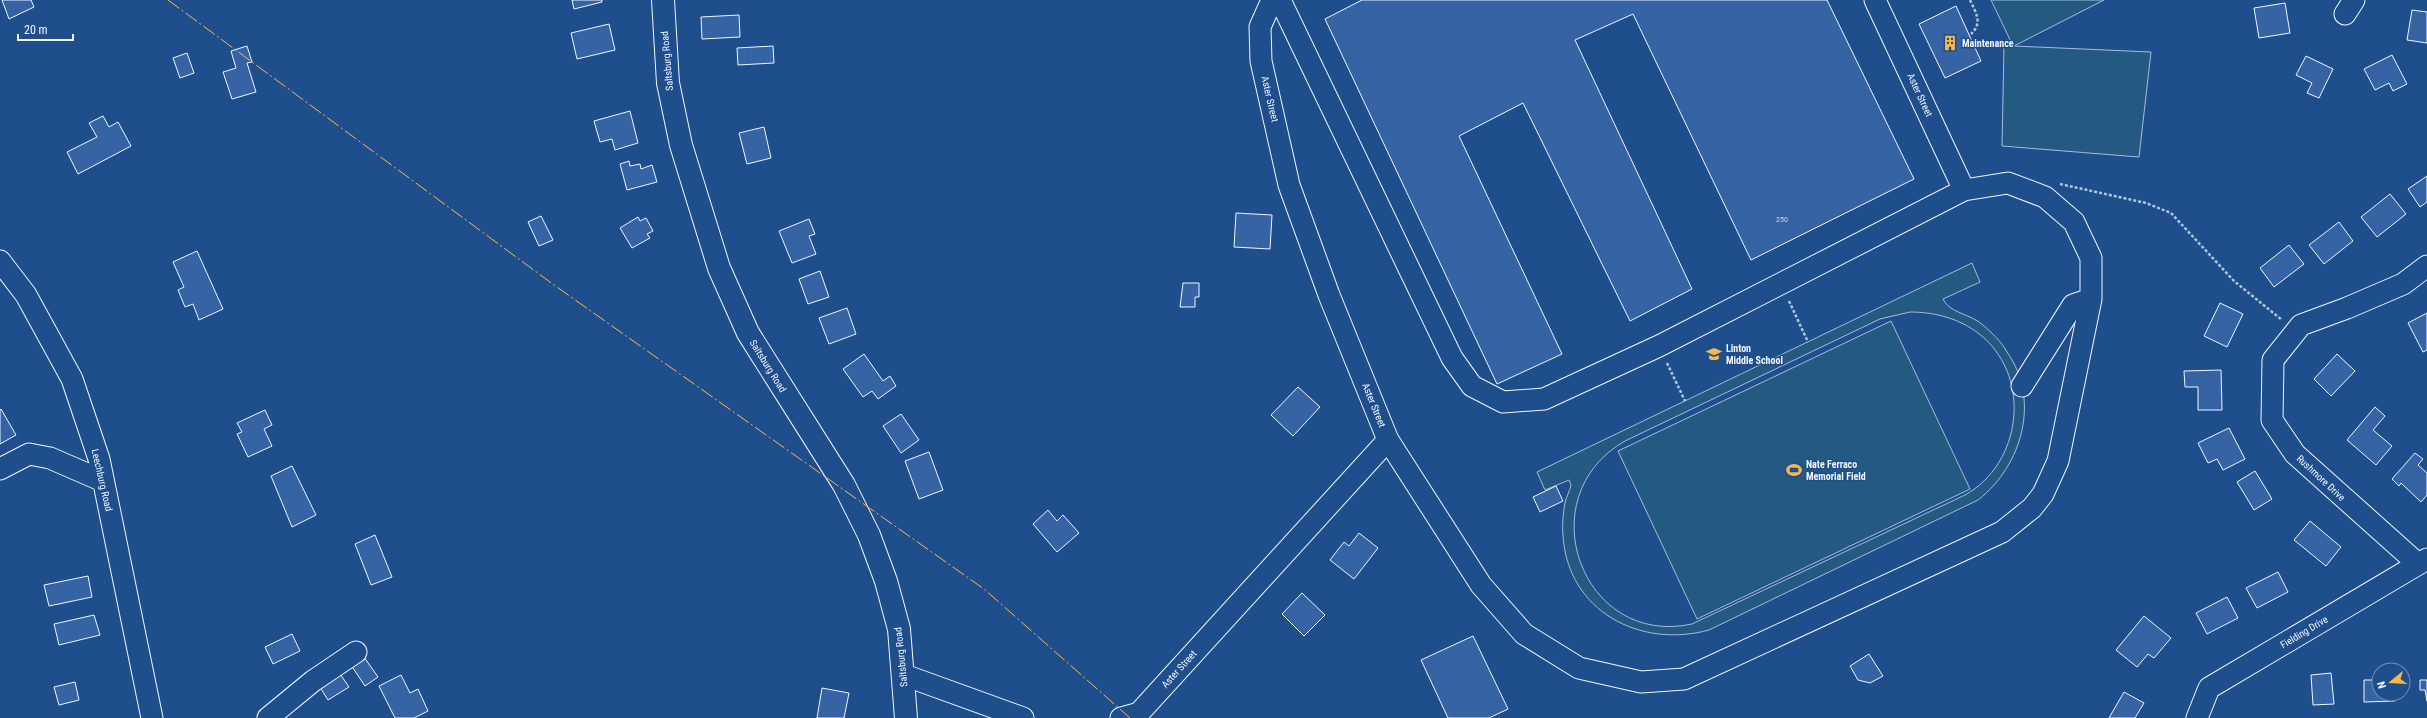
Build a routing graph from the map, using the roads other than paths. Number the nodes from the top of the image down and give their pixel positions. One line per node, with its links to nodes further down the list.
1 (663, 0): 15 (main road, Saltsburg Road)
2 (1272, 0): 10 (street, Aster Street)
3 (1280, 0): 5 (street)
4 (1875, 0): 5 (street, Aster Street)
5 (1964, 190): 8 (street)
6 (1, 265): 12 (street, Leechburg Road)
7 (2427, 266): 13 (street, Rushmore Drive)
8 (2091, 299): 9 (street); 10 (street)
9 (2022, 386)
10 (1388, 440): 16 (street, Aster Street)
11 (0, 469): 12 (street)
12 (103, 481): 17 (street, Leechburg Road)
13 (2422, 562): 21 (street, Fielding Drive)
14 (356, 652): 18 (street)
15 (904, 675): 19 (main road, Saltsburg Road); 20 (street)
16 (1137, 716)
17 (152, 718)
18 (268, 718)
19 (906, 718)
20 (1023, 718)
21 (2197, 718)

